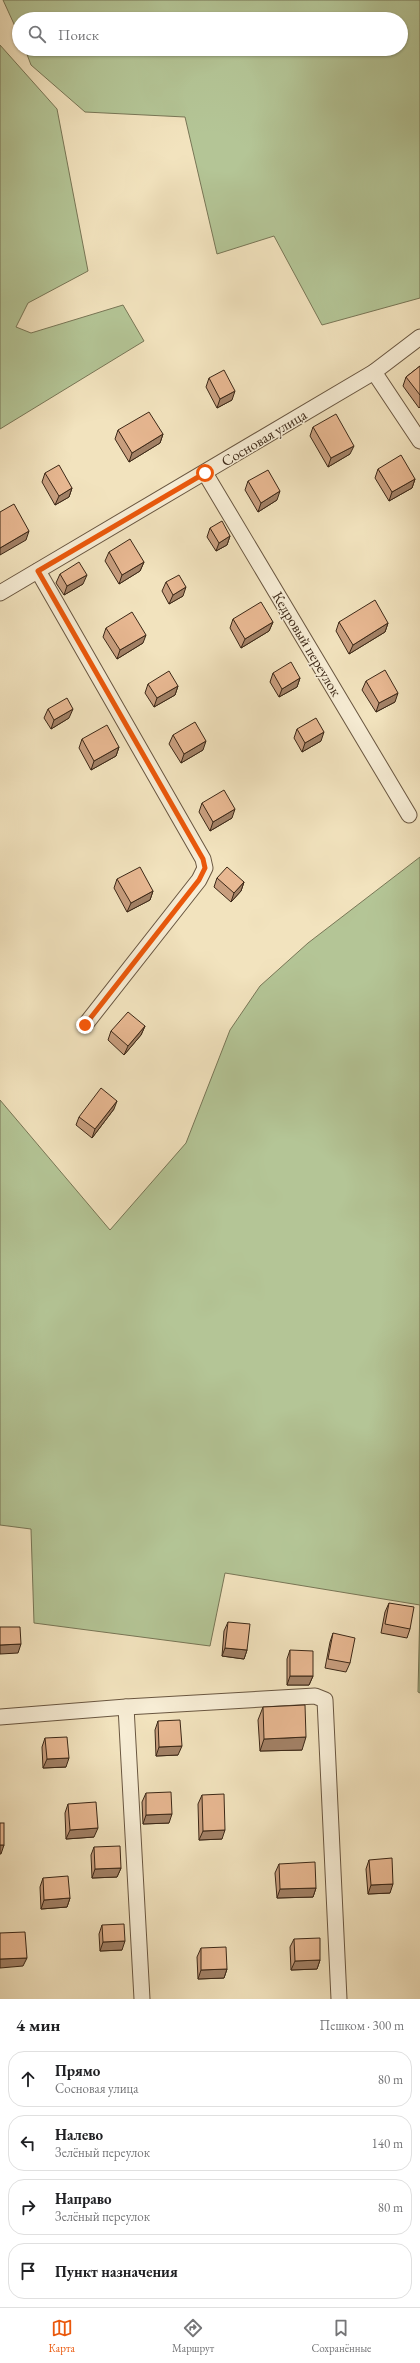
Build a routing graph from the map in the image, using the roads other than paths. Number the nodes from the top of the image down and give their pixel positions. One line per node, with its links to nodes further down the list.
1 (420, 337): 2 (street, Сосновая улица)
2 (374, 372): 3 (street); 4 (street, Сосновая улица)
3 (420, 441)
4 (205, 473): 5 (street, Сосновая улица); 7 (street, Кедровый переулок)
5 (38, 571): 6 (street, Сосновая улица); 8 (street)
6 (0, 594)
7 (409, 815)
8 (85, 1025)
9 (126, 1707): 10 (street); 11 (street); 12 (street)
10 (0, 1717)
11 (142, 1999)
12 (339, 1999)

